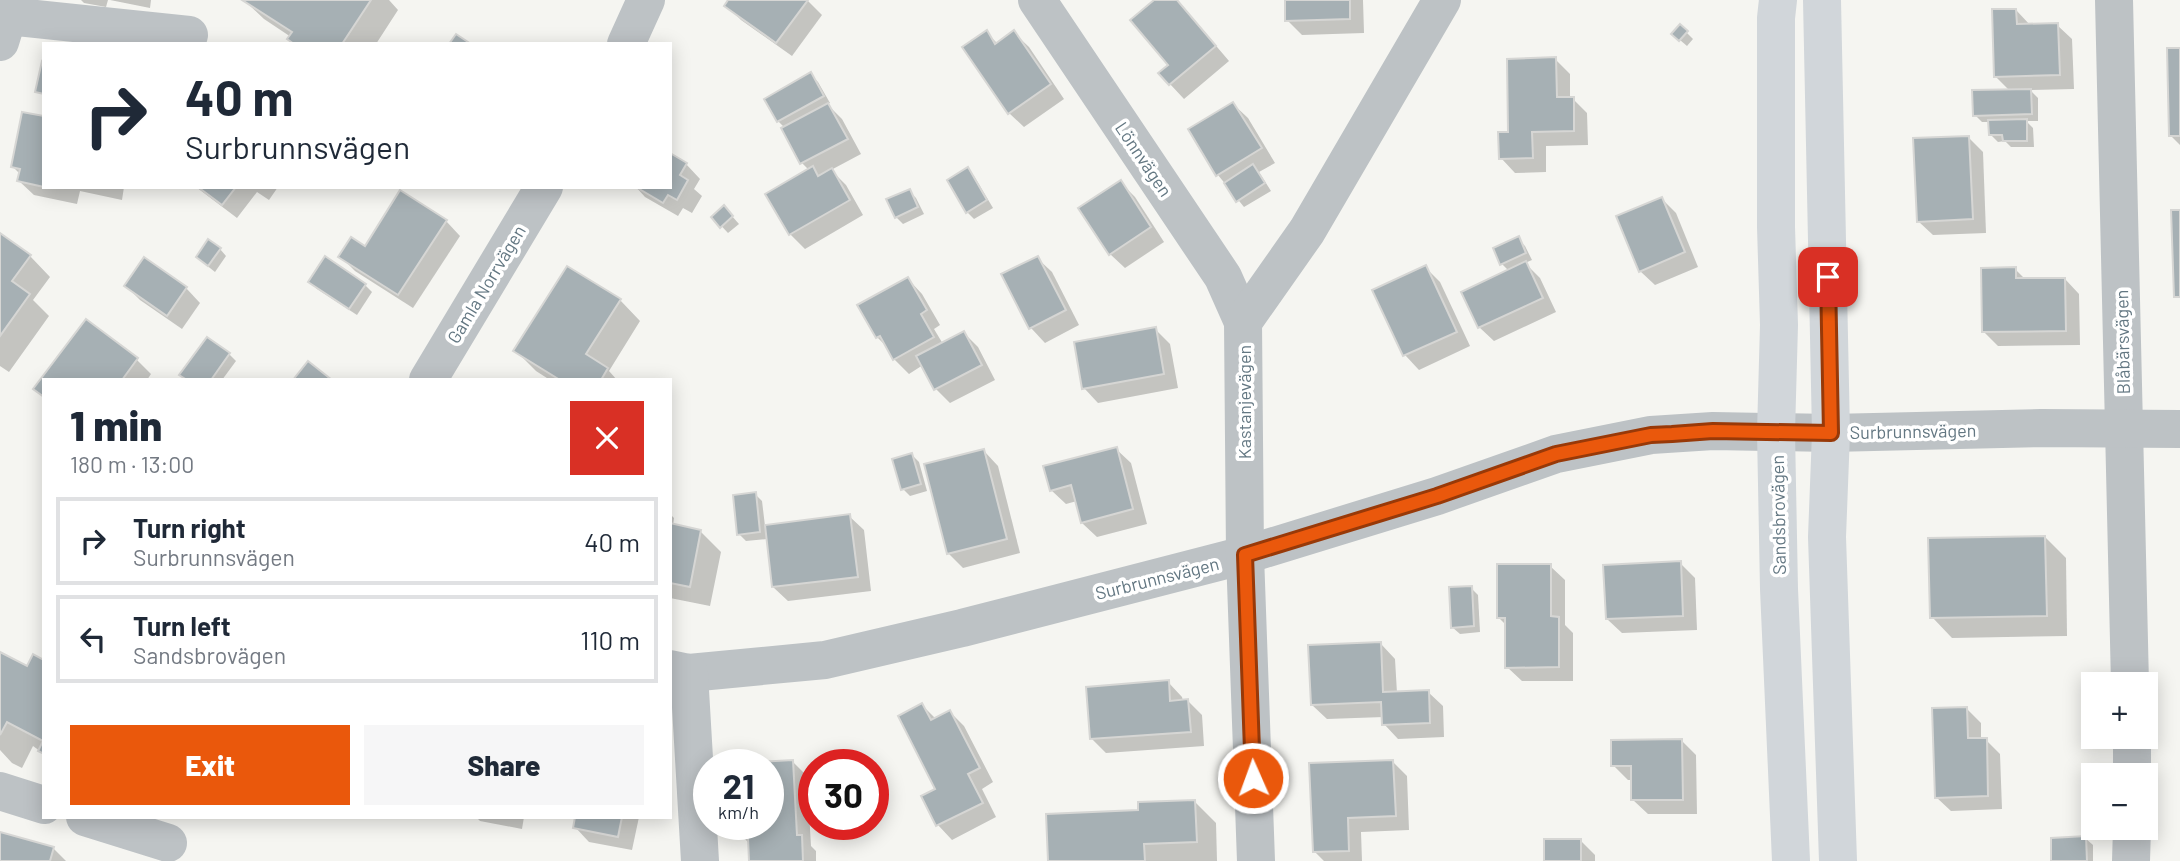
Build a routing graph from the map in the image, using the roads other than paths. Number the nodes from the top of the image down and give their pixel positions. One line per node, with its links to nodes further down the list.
1 (646, 0): 9 (street)
2 (1037, 0): 11 (street, Lönnvägen)
3 (1442, 0): 11 (street, Kastanjevägen)
4 (1778, 0): 15 (main road, Sandsbrovägen)
5 (1822, 0): 16 (main road)
6 (2114, 0): 13 (street, Blåbärsvägen)
7 (190, 35): 8 (street)
8 (0, 42)
9 (627, 42)
10 (543, 189): 12 (street, Gamla Norrvägen)
11 (1243, 322): 17 (street, Kastanjevägen)
12 (429, 378)
13 (2124, 428): 14 (street, Surbrunnsvägen); 16 (street, Surbrunnsvägen); 19 (street, Blåbärsvägen)
14 (2180, 429)
15 (1776, 432): 16 (street, Surbrunnsvägen); 17 (street, Surbrunnsvägen); 27 (main road, Sandsbrovägen)
16 (1831, 433): 28 (main road)
17 (1245, 555): 18 (street, Surbrunnsvägen); 26 (street, Kastanjevägen)
18 (680, 671): 25 (street)
19 (2130, 672)
20 (0, 791): 21 (street)
21 (42, 804)
22 (92, 819): 23 (street)
23 (170, 840)
24 (2132, 840): 29 (street)
25 (700, 861)
26 (1256, 861)
27 (1791, 861)
28 (1838, 861)
29 (2131, 861)

